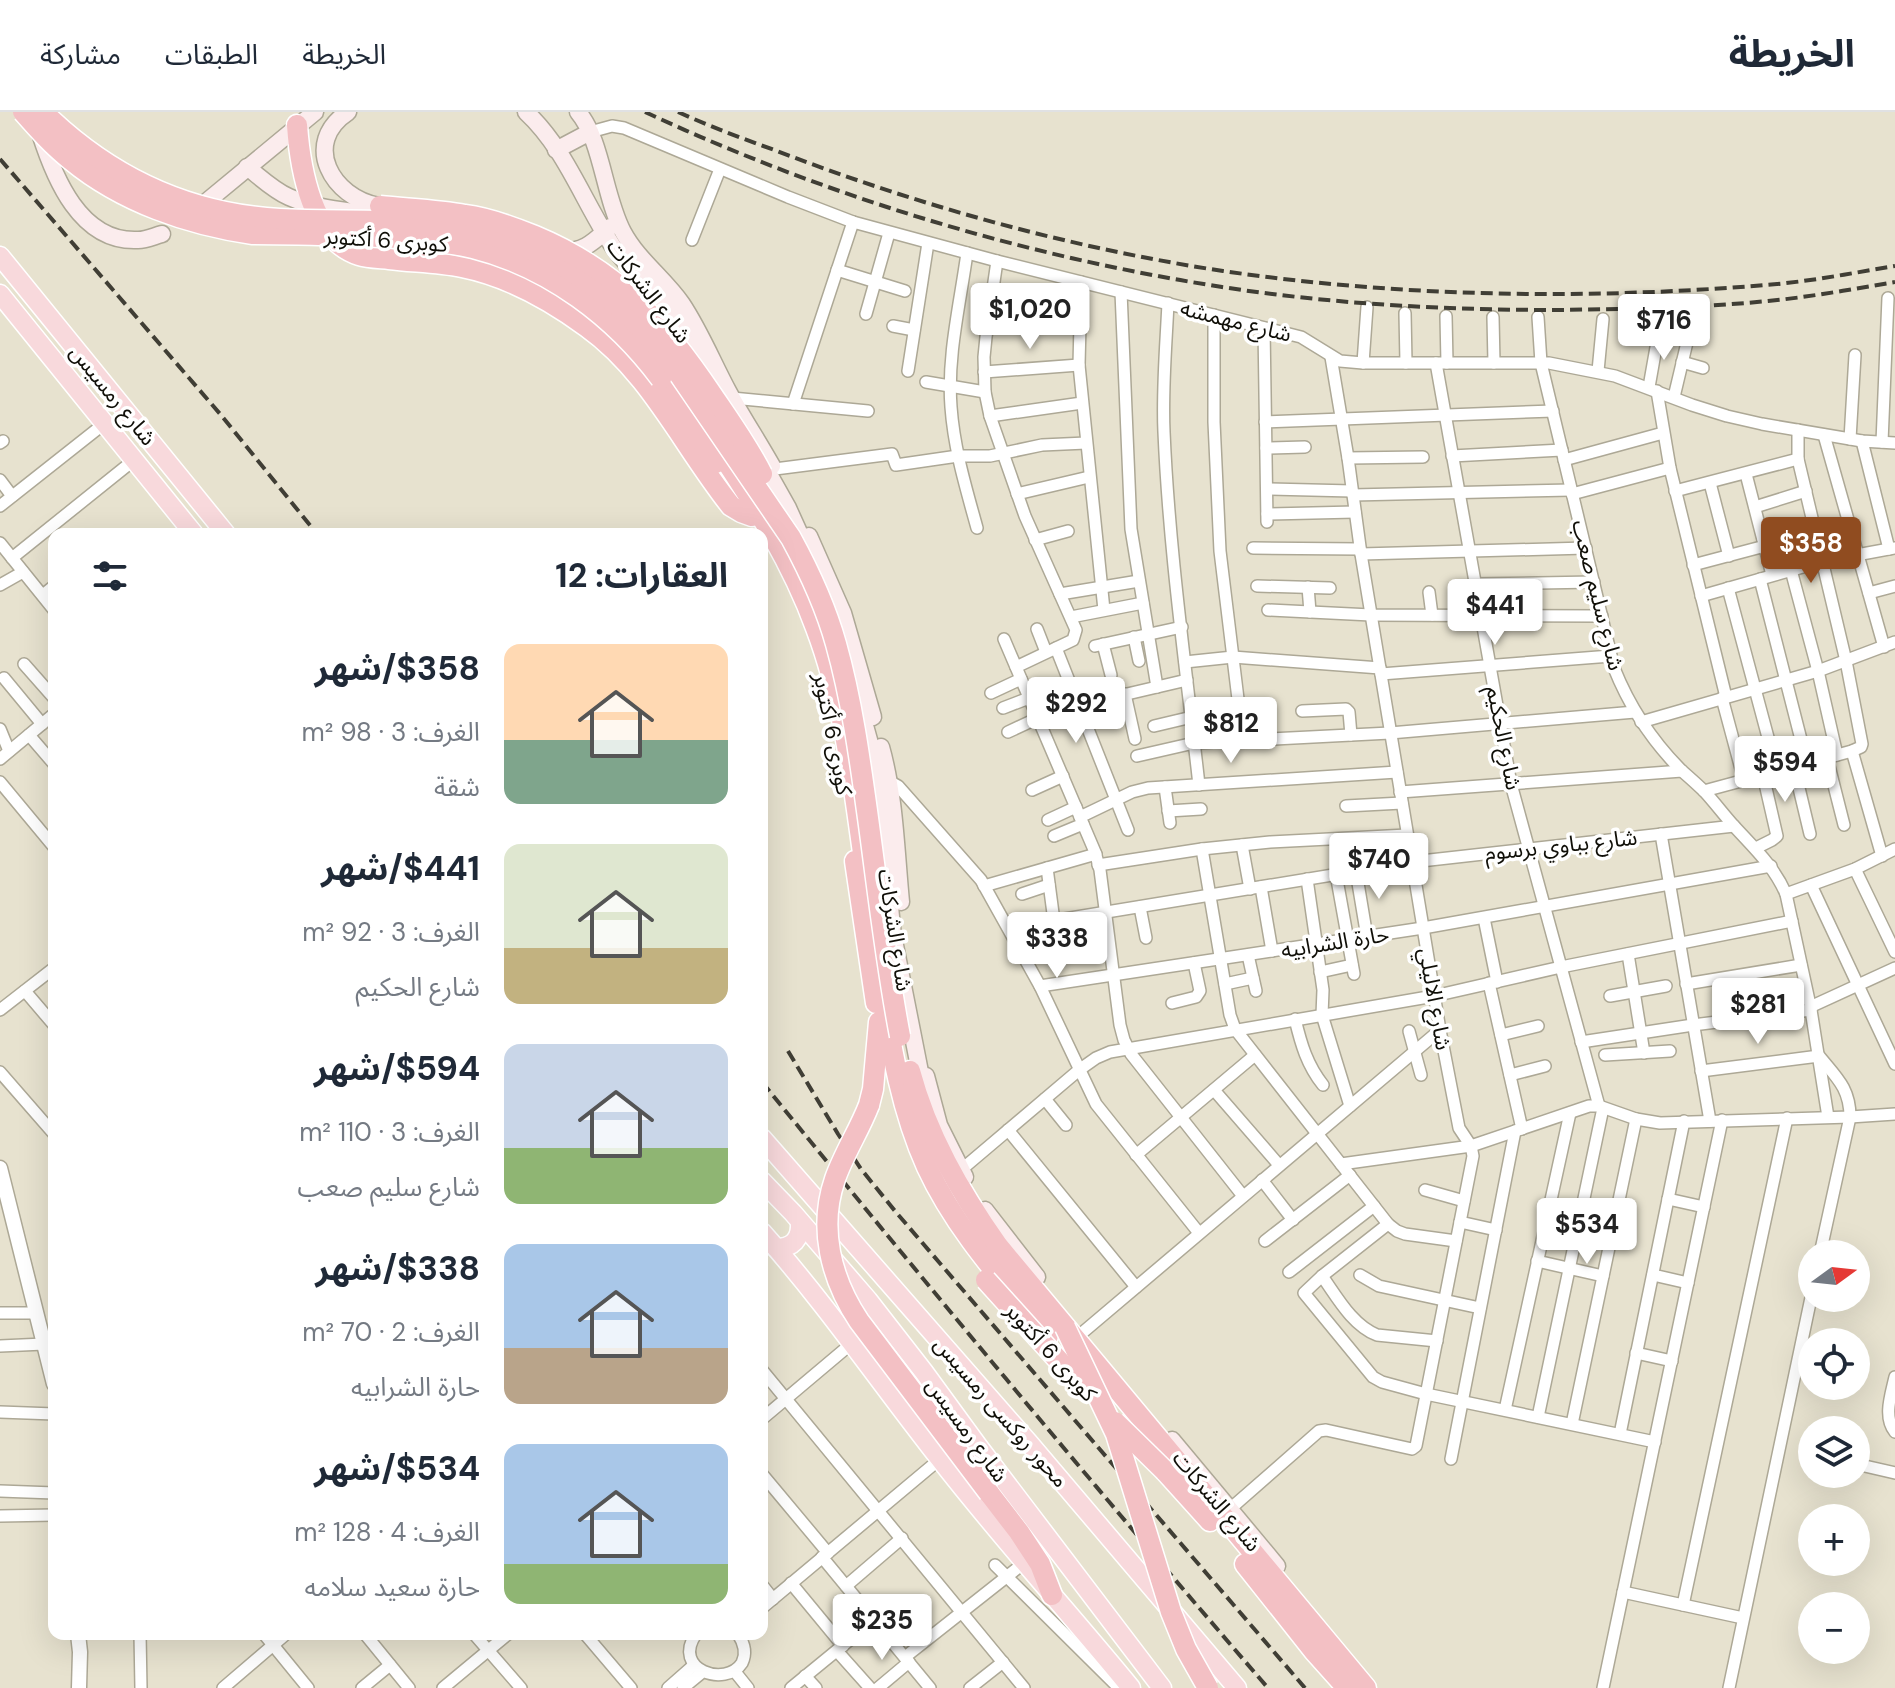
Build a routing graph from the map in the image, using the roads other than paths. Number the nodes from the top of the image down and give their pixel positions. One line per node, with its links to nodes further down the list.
1 (27, 112): 18 (main road); 108 (highway, كوبرى 6 أكتوبر, bridge); 211 (highway, bridge)
2 (43, 112): 108 (highway, كوبرى 6 أكتوبر, bridge)
3 (315, 112): 7 (main road)
4 (348, 112): 14 (main road)
5 (526, 112): 9 (main road, شارع الشركات)
6 (578, 112): 8 (main road, شارع الشركات)
7 (297, 125): 10 (main road); 13 (highway)
8 (590, 132): 9 (main road); 11 (street, شارع مهمشه); 16 (main road, شارع الشركات)
9 (556, 150): 16 (main road, شارع الشركات)
10 (247, 167): 12 (main road); 13 (main road)
11 (720, 169): 15 (street, شارع مهمشه); 19 (street)
12 (205, 203)
13 (313, 204): 16 (main road); 108 (highway)
14 (380, 206): 108 (highway, bridge)
15 (853, 222): 17 (street, شارع مهمشه); 24 (street)
16 (611, 226): 65 (main road, شارع الشركات); 222 (main road, شارع الشركات)
17 (889, 233): 20 (street, شارع مهمشه); 25 (street)
18 (162, 234)
19 (692, 240)
20 (928, 243): 21 (street, شارع مهمشه); 45 (street)
21 (967, 253): 23 (street, شارع مهمشه); 61 (street)
22 (0, 256): 113 (main road, شارع رمسيس)
23 (997, 261): 26 (street, شارع مهمشه); 32 (street)
24 (837, 270): 25 (street); 67 (street)
25 (875, 282): 27 (street); 36 (street)
26 (1081, 282): 28 (street, شارع مهمشه); 55 (street)
27 (905, 291)
28 (1121, 292): 31 (street, شارع مهمشه); 136 (street)
29 (0, 294): 74 (main road, شارع رمسيس)
30 (1888, 298): 79 (street)
31 (1168, 303): 37 (street, شارع مهمشه); 162 (street)
32 (990, 304): 34 (street); 59 (street)
33 (1367, 307): 50 (street)
34 (1023, 310)
35 (1405, 313): 51 (street)
36 (866, 314)
37 (1214, 315): 44 (street, شارع مهمشه); 170 (street)
38 (1446, 316): 52 (street, شارع الحكيم)
39 (1493, 317): 53 (street)
40 (1538, 317): 54 (street, شارع سليم صعب)
41 (1603, 319): 58 (street)
42 (1660, 325): 62 (street)
43 (893, 326): 45 (street)
44 (1264, 328): 48 (street, شارع مهمشه); 73 (street)
45 (914, 330): 57 (street)
46 (1689, 334): 49 (street)
47 (1855, 355): 78 (street)
48 (1331, 357): 50 (street, شارع مهمشه); 72 (street, شارع الاليلي)
49 (1682, 362): 56 (street); 64 (street)
50 (1363, 363): 51 (street, شارع مهمشه)
51 (1406, 363): 52 (street, شارع مهمشه)
52 (1441, 363): 53 (street, شارع مهمشه); 70 (street, شارع الحكيم)
53 (1494, 363): 54 (street, شارع مهمشه)
54 (1541, 363): 58 (street, شارع مهمشه); 69 (street, شارع سليم صعب)
55 (1079, 365): 59 (street); 66 (street)
56 (1703, 368)
57 (908, 371)
58 (1598, 371): 62 (street, شارع مهمشه)
59 (984, 372): 63 (street)
60 (926, 382): 61 (street)
61 (950, 386): 63 (street); 86 (street)
62 (1653, 389): 64 (street, شارع مهمشه); 76 (street)
63 (985, 392): 71 (street)
64 (1674, 397): 75 (street, شارع مهمشه)
65 (732, 398): 67 (street); 93 (main road, شارع الشركات)
66 (1082, 403): 71 (street); 80 (street)
67 (793, 404): 68 (street)
68 (868, 411)
69 (1553, 411): 70 (street); 85 (street, شارع سليم صعب)
70 (1445, 415): 72 (street); 87 (street, شارع الحكيم)
71 (990, 416): 84 (street)
72 (1342, 420): 73 (street); 89 (street, شارع الاليلي)
73 (1265, 422): 83 (street)
74 (105, 423): 91 (main road, شارع رمسيس); 105 (street)
75 (1798, 430): 77 (street, شارع مهمشه); 90 (street)
76 (1663, 433): 85 (street); 92 (street)
77 (1824, 435): 78 (street, شارع مهمشه); 128 (street)
78 (1856, 440): 79 (street, شارع مهمشه); 124 (street)
79 (1882, 442): 81 (street, شارع مهمشه)
80 (1086, 443): 84 (street); 95 (street)
81 (1895, 443)
82 (1305, 447): 83 (street)
83 (1266, 448): 98 (street)
84 (1003, 454): 86 (street); 104 (street)
85 (1563, 455): 87 (street); 102 (street, شارع سليم صعب)
86 (958, 456): 93 (street); 115 (street)
87 (1452, 456): 101 (street, شارع الحكيم)
88 (1423, 457): 89 (street)
89 (1348, 458): 103 (street, شارع الاليلي)
90 (1798, 459): 94 (street); 100 (street)
91 (134, 460): 111 (street); 112 (main road, شارع رمسيس)
92 (1670, 468): 99 (street); 102 (street)
93 (775, 469): 222 (main road, شارع الشركات)
94 (1746, 474): 97 (street); 107 (street)
95 (1089, 477): 104 (street); 142 (street)
96 (0, 480): 105 (street)
97 (1710, 483): 99 (street); 127 (street)
98 (1267, 489): 103 (street); 109 (street)
99 (1675, 491): 131 (street)
100 (1806, 491): 107 (street); 110 (street)
101 (1459, 492): 102 (street); 103 (street); 125 (street, شارع الحكيم)
102 (1572, 492): 123 (street, شارع سليم صعب)
103 (1353, 493): 109 (street, شارع الاليلي)
104 (1017, 494): 119 (street)
105 (12, 496): 106 (street)
106 (0, 506)
107 (1755, 507): 120 (street)
108 (760, 510): 114 (highway, كوبرى 6 أكتوبر); 395 (highway, كوبرى 6 أكتوبر, bridge)
109 (1355, 512): 126 (street, شارع الاليلي)
110 (1815, 524): 120 (street); 130 (street)
111 (49, 528)
112 (189, 528)
113 (221, 528)
114 (766, 528)
115 (977, 528)
116 (48, 529): 129 (street)
117 (1068, 531): 119 (street)
118 (768, 533): 310 (highway, كوبرى 6 أكتوبر)
119 (1035, 540): 149 (street)
120 (1764, 542): 127 (street); 134 (street)
121 (0, 543): 129 (street)
122 (1253, 548): 126 (street)
123 (1586, 548): 125 (street); 137 (street, شارع سليم صعب)
124 (1892, 548): 128 (street)
125 (1470, 551): 126 (street); 138 (street, شارع الحكيم)
126 (1360, 552): 157 (street, شارع الاليلي)
127 (1729, 556): 131 (street)
128 (1858, 556): 130 (street); 148 (street)
129 (12, 558): 133 (street)
130 (1824, 561): 132 (street); 172 (street)
131 (1693, 565): 151 (street)
132 (1791, 570): 134 (street); 178 (street)
133 (23, 572): 139 (street); 150 (street)
134 (1772, 575): 135 (street)
135 (1760, 579): 145 (street); 183 (street)
136 (1139, 581): 142 (street); 153 (street)
137 (1594, 582): 138 (street); 160 (street, شارع سليم صعب)
138 (1475, 584): 159 (street, شارع الحكيم)
139 (0, 585)
140 (1257, 586): 143 (street)
141 (1895, 586): 148 (street)
142 (1101, 587): 149 (street); 154 (street)
143 (1308, 587): 144 (street); 156 (street)
144 (1330, 588)
145 (1728, 588): 151 (street); 185 (street)
146 (48, 591): 150 (street)
147 (1429, 592): 158 (street)
148 (1869, 593): 167 (street)
149 (1060, 594): 161 (street)
150 (43, 595): 152 (street)
151 (1701, 596): 189 (street)
152 (48, 602)
153 (1143, 603): 154 (street); 164 (street)
154 (1104, 610): 161 (street)
155 (1268, 610): 156 (street)
156 (1310, 612): 157 (street)
157 (1371, 615): 158 (street); 177 (street, شارع الاليلي)
158 (1432, 615): 159 (street)
159 (1481, 615): 160 (street); 175 (street, شارع الحكيم)
160 (1602, 616): 169 (street, شارع سليم صعب)
161 (1073, 622): 168 (street)
162 (1182, 627): 164 (street); 173 (street)
163 (1037, 629): 168 (street)
164 (1148, 634): 165 (street); 184 (street)
165 (1134, 637): 171 (street); 179 (street)
166 (1004, 639): 176 (street)
167 (1890, 644): 172 (street)
168 (1051, 650): 176 (street); 232 (street)
169 (1611, 656): 175 (street); 195 (street, شارع سليم صعب)
170 (1233, 657): 173 (street); 177 (street); 207 (street)
171 (1139, 661)
172 (1846, 661): 178 (street); 209 (street)
173 (1185, 662): 182 (street)
174 (24, 664): 186 (street)
175 (1490, 665): 177 (street); 198 (street, شارع الحكيم)
176 (1016, 667): 181 (street)
177 (1380, 671): 203 (street, شارع الاليلي)
178 (1818, 671): 183 (street); 213 (street)
179 (1111, 675)
180 (4, 678): 199 (street)
181 (1021, 679): 187 (street); 190 (street)
182 (1187, 680): 184 (street); 194 (street)
183 (1785, 680): 185 (street); 215 (street)
184 (1157, 687): 188 (street)
185 (1755, 689): 189 (street); 218 (street)
186 (48, 691)
187 (991, 693)
188 (1125, 694): 191 (street); 206 (street)
189 (1724, 697): 195 (street); 223 (street)
190 (1029, 698): 192 (street); 196 (street)
191 (1110, 698)
192 (1003, 708)
193 (1302, 711): 205 (street)
194 (1192, 717): 200 (street); 208 (street)
195 (1638, 717): 198 (street); 217 (street, شارع سليم صعب)
196 (1038, 718): 202 (street); 221 (street)
197 (48, 719): 199 (street)
198 (1501, 723): 203 (street); 225 (street, شارع الحكيم)
199 (42, 724): 204 (street)
200 (1154, 726)
201 (0, 729): 210 (street)
202 (1008, 732)
203 (1390, 733): 205 (street); 219 (street, شارع الاليلي)
204 (29, 735): 210 (street); 214 (street)
205 (1351, 735): 207 (street)
206 (1135, 739)
207 (1243, 740): 208 (street)
208 (1194, 743): 212 (street); 226 (street)
209 (1852, 751): 213 (street); 250 (street)
210 (5, 755)
211 (849, 756): 222 (main road); 230 (highway)
212 (1137, 756)
213 (1832, 756): 215 (street); 237 (street)
214 (48, 757)
215 (1807, 763): 216 (street)
216 (1794, 767): 218 (street); 241 (street)
217 (1682, 771): 225 (street); 229 (street, شارع سليم صعب)
218 (1777, 771): 220 (street)
219 (1397, 772): 226 (street); 231 (street, شارع الاليلي)
220 (1763, 775): 223 (street); 246 (street)
221 (1063, 776): 228 (street); 235 (street)
222 (883, 779): 230 (main road); 262 (street); 358 (main road, شارع الشركات); 493 (main road, شارع الشركات)
223 (1744, 780): 229 (street)
224 (0, 782): 244 (street)
225 (1511, 784): 231 (street); 248 (street, شارع الحكيم)
226 (1199, 785): 227 (street)
227 (1165, 787): 232 (street); 234 (street)
228 (1032, 790)
229 (1704, 791): 238 (street, شارع سليم صعب)
230 (855, 795): 395 (highway)
231 (1401, 798): 233 (street); 242 (street, شارع الاليلي)
232 (1116, 799): 235 (street); 239 (street)
233 (1346, 806)
234 (1201, 809)
235 (1080, 816): 236 (street); 243 (street); 251 (street)
236 (1048, 820)
237 (1844, 825)
238 (1734, 826): 240 (street, شارع بباوي برسوم); 246 (street, شارع سليم صعب)
239 (1128, 830)
240 (1661, 834): 248 (street, شارع بباوي برسوم); 260 (street)
241 (1810, 834)
242 (1407, 835): 245 (street); 252 (street, شارع الاليلي)
243 (1054, 836)
244 (48, 840)
245 (1242, 845): 247 (street); 263 (street)
246 (1756, 848): 253 (street, شارع سليم صعب)
247 (1202, 849): 251 (street); 266 (street)
248 (1529, 849): 252 (street, شارع بباوي برسوم); 268 (street, شارع الحكيم)
249 (1895, 849): 250 (street)
250 (1882, 856): 255 (street)
251 (1097, 860): 254 (street); 269 (street)
252 (1412, 862): 256 (street, شارع بباوي برسوم); 274 (street, شارع الاليلي)
253 (1771, 866): 260 (street, حارة الشرابيه); 265 (street, شارع سليم صعب)
254 (1047, 868): 259 (street); 262 (street)
255 (1855, 869): 261 (street); 281 (street)
256 (1356, 871): 257 (street, شارع بباوي برسوم); 275 (street)
257 (1336, 874): 258 (street, شارع بباوي برسوم); 277 (street)
258 (1307, 879): 263 (street, شارع بباوي برسوم); 279 (street)
259 (1049, 885): 264 (street); 271 (street)
260 (1670, 885): 268 (street, حارة الشرابيه); 278 (street)
261 (1811, 885): 265 (street); 296 (street)
262 (984, 886): 273 (street)
263 (1256, 888): 266 (street, شارع بباوي برسوم); 280 (street)
264 (1022, 894)
265 (1786, 894): 272 (street, شارع سليم صعب)
266 (1211, 895): 267 (street, شارع بباوي برسوم); 284 (street)
267 (1140, 907): 269 (street, شارع بباوي برسوم); 276 (street)
268 (1545, 907): 270 (street, حارة الشرابيه); 287 (street, شارع الحكيم)
269 (1105, 912): 271 (street, شارع بباوي برسوم); 291 (street)
270 (1484, 918): 274 (street, حارة الشرابيه); 293 (street)
271 (1054, 921): 273 (street, شارع بباوي برسوم)
272 (1792, 921): 278 (street); 286 (street, شارع سليم صعب)
273 (1009, 928): 297 (street)
274 (1423, 928): 275 (street, حارة الشرابيه); 302 (street, شارع الاليلي)
275 (1367, 937): 277 (street, حارة الشرابيه)
276 (1146, 938)
277 (1348, 940): 279 (street, حارة الشرابيه); 289 (street)
278 (1680, 943): 282 (street); 295 (street)
279 (1316, 945): 280 (street, حارة الشرابيه); 289 (street)
280 (1272, 951): 283 (street, حارة الشرابيه)
281 (1895, 952)
282 (1628, 954): 287 (street); 301 (street)
283 (1248, 955): 284 (street, حارة الشرابيه); 292 (street)
284 (1221, 959): 285 (street, حارة الشرابيه); 294 (street)
285 (1194, 963): 291 (street, حارة الشرابيه); 304 (street)
286 (1801, 965): 295 (street); 305 (street, شارع سليم صعب)
287 (1561, 967): 293 (street); 318 (street, شارع الحكيم)
288 (1895, 968): 296 (street)
289 (1320, 972): 307 (street)
290 (48, 973): 299 (street)
291 (1113, 975): 297 (street, حارة الشرابيه); 319 (street)
292 (1253, 978): 294 (street); 300 (street)
293 (1493, 983): 302 (street); 317 (street)
294 (1225, 984): 313 (street)
295 (1686, 984): 311 (street)
296 (1858, 985): 305 (street); 326 (street)
297 (1040, 986): 328 (street)
298 (1666, 986): 301 (street)
299 (25, 991): 306 (street); 308 (street)
300 (1256, 991)
301 (1635, 992): 303 (street); 316 (street)
302 (1434, 996): 307 (street); 314 (street, شارع الاليلي)
303 (1610, 996)
304 (1172, 1003)
305 (1810, 1009): 311 (street); 325 (street, شارع سليم صعب)
306 (0, 1010)
307 (1322, 1015): 309 (street); 336 (street)
308 (48, 1018)
309 (1295, 1019): 313 (street); 333 (street)
310 (879, 1022): 439 (highway, bridge); 492 (highway, كوبرى 6 أكتوبر, bridge)
311 (1693, 1025): 316 (street); 329 (street)
312 (1538, 1026): 317 (street)
313 (1235, 1029): 319 (street); 323 (street)
314 (1440, 1030): 320 (street); 353 (street, شارع الاليلي)
315 (1409, 1031): 320 (street)
316 (1641, 1033): 318 (street); 322 (street)
317 (1501, 1035): 332 (street)
318 (1581, 1042): 337 (street, شارع الحكيم)
319 (1127, 1048): 328 (street); 340 (street)
320 (1414, 1051): 331 (street); 336 (street)
321 (1670, 1051): 322 (street)
322 (1644, 1053): 324 (street)
323 (1255, 1055): 334 (street); 351 (street)
324 (1605, 1055)
325 (1819, 1056): 329 (street); 341 (street, شارع سليم صعب); 342 (street, شارع سليم صعب)
326 (1895, 1064)
327 (1545, 1066): 332 (street)
328 (1079, 1070): 335 (street); 354 (street)
329 (1701, 1071): 345 (street)
330 (0, 1072): 348 (street)
331 (1421, 1075)
332 (1510, 1075): 350 (street)
333 (1323, 1085)
334 (1214, 1090): 340 (street); 356 (street)
335 (1045, 1099): 347 (street); 349 (street)
336 (1350, 1106): 351 (street)
337 (1601, 1107): 338 (street); 344 (street); 380 (street)
338 (1570, 1113): 350 (street); 379 (street)
339 (1895, 1114): 342 (street)
340 (1181, 1117): 354 (street); 363 (street)
341 (1828, 1117): 342 (street); 343 (street)
342 (1850, 1117): 375 (street)
343 (1787, 1118): 345 (street); 442 (street)
344 (1636, 1119): 346 (street); 385 (street)
345 (1716, 1120): 346 (street); 367 (street)
346 (1684, 1121): 364 (street)
347 (1066, 1125)
348 (48, 1127)
349 (1008, 1130): 358 (street); 387 (street)
350 (1518, 1130): 353 (street); 372 (street)
351 (1317, 1134): 355 (street); 356 (street)
352 (768, 1145): 491 (main road, محور روكسى رمسيس)
353 (1471, 1146): 355 (street); 365 (street, شارع الاليلي)
354 (1136, 1155): 373 (street)
355 (1341, 1164): 359 (street)
356 (1279, 1165): 360 (street)
357 (0, 1168): 393 (street)
358 (961, 1170): 395 (main road, شارع الشركات)
359 (1350, 1175): 366 (street); 368 (street)
360 (1262, 1180): 363 (street); 368 (street)
361 (768, 1187): 369 (main road, شارع رمسيس)
362 (1425, 1190): 365 (street)
363 (1243, 1196): 373 (street)
364 (1668, 1199): 367 (street); 383 (street)
365 (1464, 1201): 370 (street, شارع الاليلي)
366 (1374, 1206): 371 (street); 381 (street)
367 (1704, 1207): 386 (street)
368 (1293, 1220): 376 (street)
369 (800, 1222): 378 (main road); 388 (main road, شارع رمسيس)
370 (1460, 1222): 372 (street); 377 (street, شارع الاليلي)
371 (1388, 1224): 377 (street); 384 (street)
372 (1496, 1230): 390 (street)
373 (1199, 1233): 387 (street)
374 (768, 1239): 378 (main road, شارع رمسيس)
375 (1823, 1240)
376 (1265, 1241)
377 (1456, 1241): 389 (street, شارع الاليلي)
378 (776, 1248): 394 (main road, شارع رمسيس)
379 (1537, 1261): 380 (street); 408 (street)
380 (1569, 1268): 385 (street); 412 (street)
381 (1289, 1272)
382 (1360, 1275): 389 (street)
383 (1653, 1275): 386 (street); 400 (street)
384 (1322, 1276): 396 (street); 405 (street)
385 (1603, 1276): 413 (street)
386 (1688, 1283): 402 (street)
387 (1136, 1287): 395 (street)
388 (868, 1300): 394 (main road); 466 (main road, شارع رمسيس)
389 (1445, 1300): 390 (street); 396 (street, شارع الاليلي)
390 (1480, 1308): 407 (street)
391 (1808, 1312): 444 (street)
392 (0, 1313): 393 (street)
393 (36, 1313): 397 (street)
394 (832, 1317): 398 (main road, شارع رمسيس)
395 (1065, 1332): 424 (main road, شارع الشركات); 490 (highway, bridge); 493 (highway, كوبرى 6 أكتوبر, bridge)
396 (1437, 1341): 405 (street, شارع الاليلي)
397 (44, 1344): 399 (street); 401 (street)
398 (851, 1344): 406 (street); 417 (main road, شارع رمسيس)
399 (0, 1346)
400 (1636, 1353): 402 (street); 415 (street)
401 (48, 1360)
402 (1672, 1361): 416 (street)
403 (768, 1377): 406 (street)
404 (1895, 1377): 414 (street)
405 (1426, 1394): 407 (street); 424 (street, شارع الاليلي)
406 (786, 1399): 411 (street); 425 (street)
407 (1462, 1402): 408 (street); 418 (street)
408 (1505, 1410): 412 (street)
409 (0, 1412): 410 (street)
410 (48, 1414)
411 (768, 1414)
412 (1538, 1417): 413 (street)
413 (1572, 1424): 415 (street)
414 (1895, 1432)
415 (1620, 1434): 416 (street)
416 (1655, 1442): 437 (street)
417 (940, 1459): 425 (street); 432 (main road, شارع رمسيس)
418 (1451, 1459)
419 (1870, 1467): 420 (street)
420 (1895, 1473)
421 (768, 1482): 431 (street)
422 (0, 1491): 423 (street)
423 (48, 1493)
424 (1230, 1509): 493 (main road, شارع الشركات)
425 (879, 1510): 430 (street); 431 (street)
426 (48, 1515): 427 (street)
427 (0, 1516)
428 (0, 1523): 429 (street)
429 (1, 1531)
430 (902, 1538): 436 (street); 443 (street)
431 (825, 1555): 435 (street); 436 (street)
432 (1024, 1563): 434 (street); 439 (main road, شارع رمسيس)
433 (995, 1565): 434 (street)
434 (1007, 1576): 443 (street); 487 (street)
435 (791, 1583): 440 (street); 457 (street)
436 (846, 1586): 445 (street)
437 (1623, 1592): 442 (street); 494 (street)
438 (768, 1593): 440 (street)
439 (1052, 1595): 488 (main road, شارع رمسيس)
440 (773, 1599): 441 (street)
441 (768, 1603)
442 (1683, 1605): 444 (street)
443 (962, 1612): 460 (street); 461 (street)
444 (1743, 1618): 495 (street)
445 (874, 1620): 457 (street); 460 (street)
446 (79, 1640): 459 (street)
447 (140, 1640): 469 (street)
448 (269, 1640): 456 (street)
449 (279, 1640): 456 (street)
450 (370, 1640): 462 (street)
451 (479, 1640): 458 (street)
452 (501, 1640): 458 (street)
453 (590, 1640): 476 (street)
454 (693, 1640): 463 (street)
455 (741, 1640): 464 (street)
456 (273, 1645): 470 (street); 471 (street)
457 (840, 1648): 465 (street); 482 (street)
458 (488, 1651): 474 (street); 475 (street)
459 (80, 1652): 467 (street); 468 (street)
460 (907, 1660): 483 (street); 484 (street)
461 (1003, 1662): 485 (street); 486 (street)
462 (390, 1665): 472 (street); 473 (street)
463 (696, 1670): 464 (street); 477 (street); 478 (street)
464 (736, 1673): 479 (street)
465 (805, 1676): 480 (street); 481 (street)
466 (1158, 1683): 489 (main road, شارع رمسيس)
467 (68, 1688)
468 (79, 1688)
469 (141, 1688)
470 (223, 1688)
471 (308, 1688)
472 (362, 1688)
473 (409, 1688)
474 (443, 1688)
475 (521, 1688)
476 (631, 1688)
477 (668, 1688)
478 (683, 1688)
479 (748, 1688)
480 (791, 1688)
481 (816, 1688)
482 (870, 1688)
483 (878, 1688)
484 (930, 1688)
485 (970, 1688)
486 (1024, 1688)
487 (1119, 1688)
488 (1131, 1688)
489 (1170, 1688)
490 (1208, 1688)
491 (1237, 1688)
492 (1347, 1688)
493 (1372, 1688)
494 (1603, 1688)
495 (1729, 1688)

